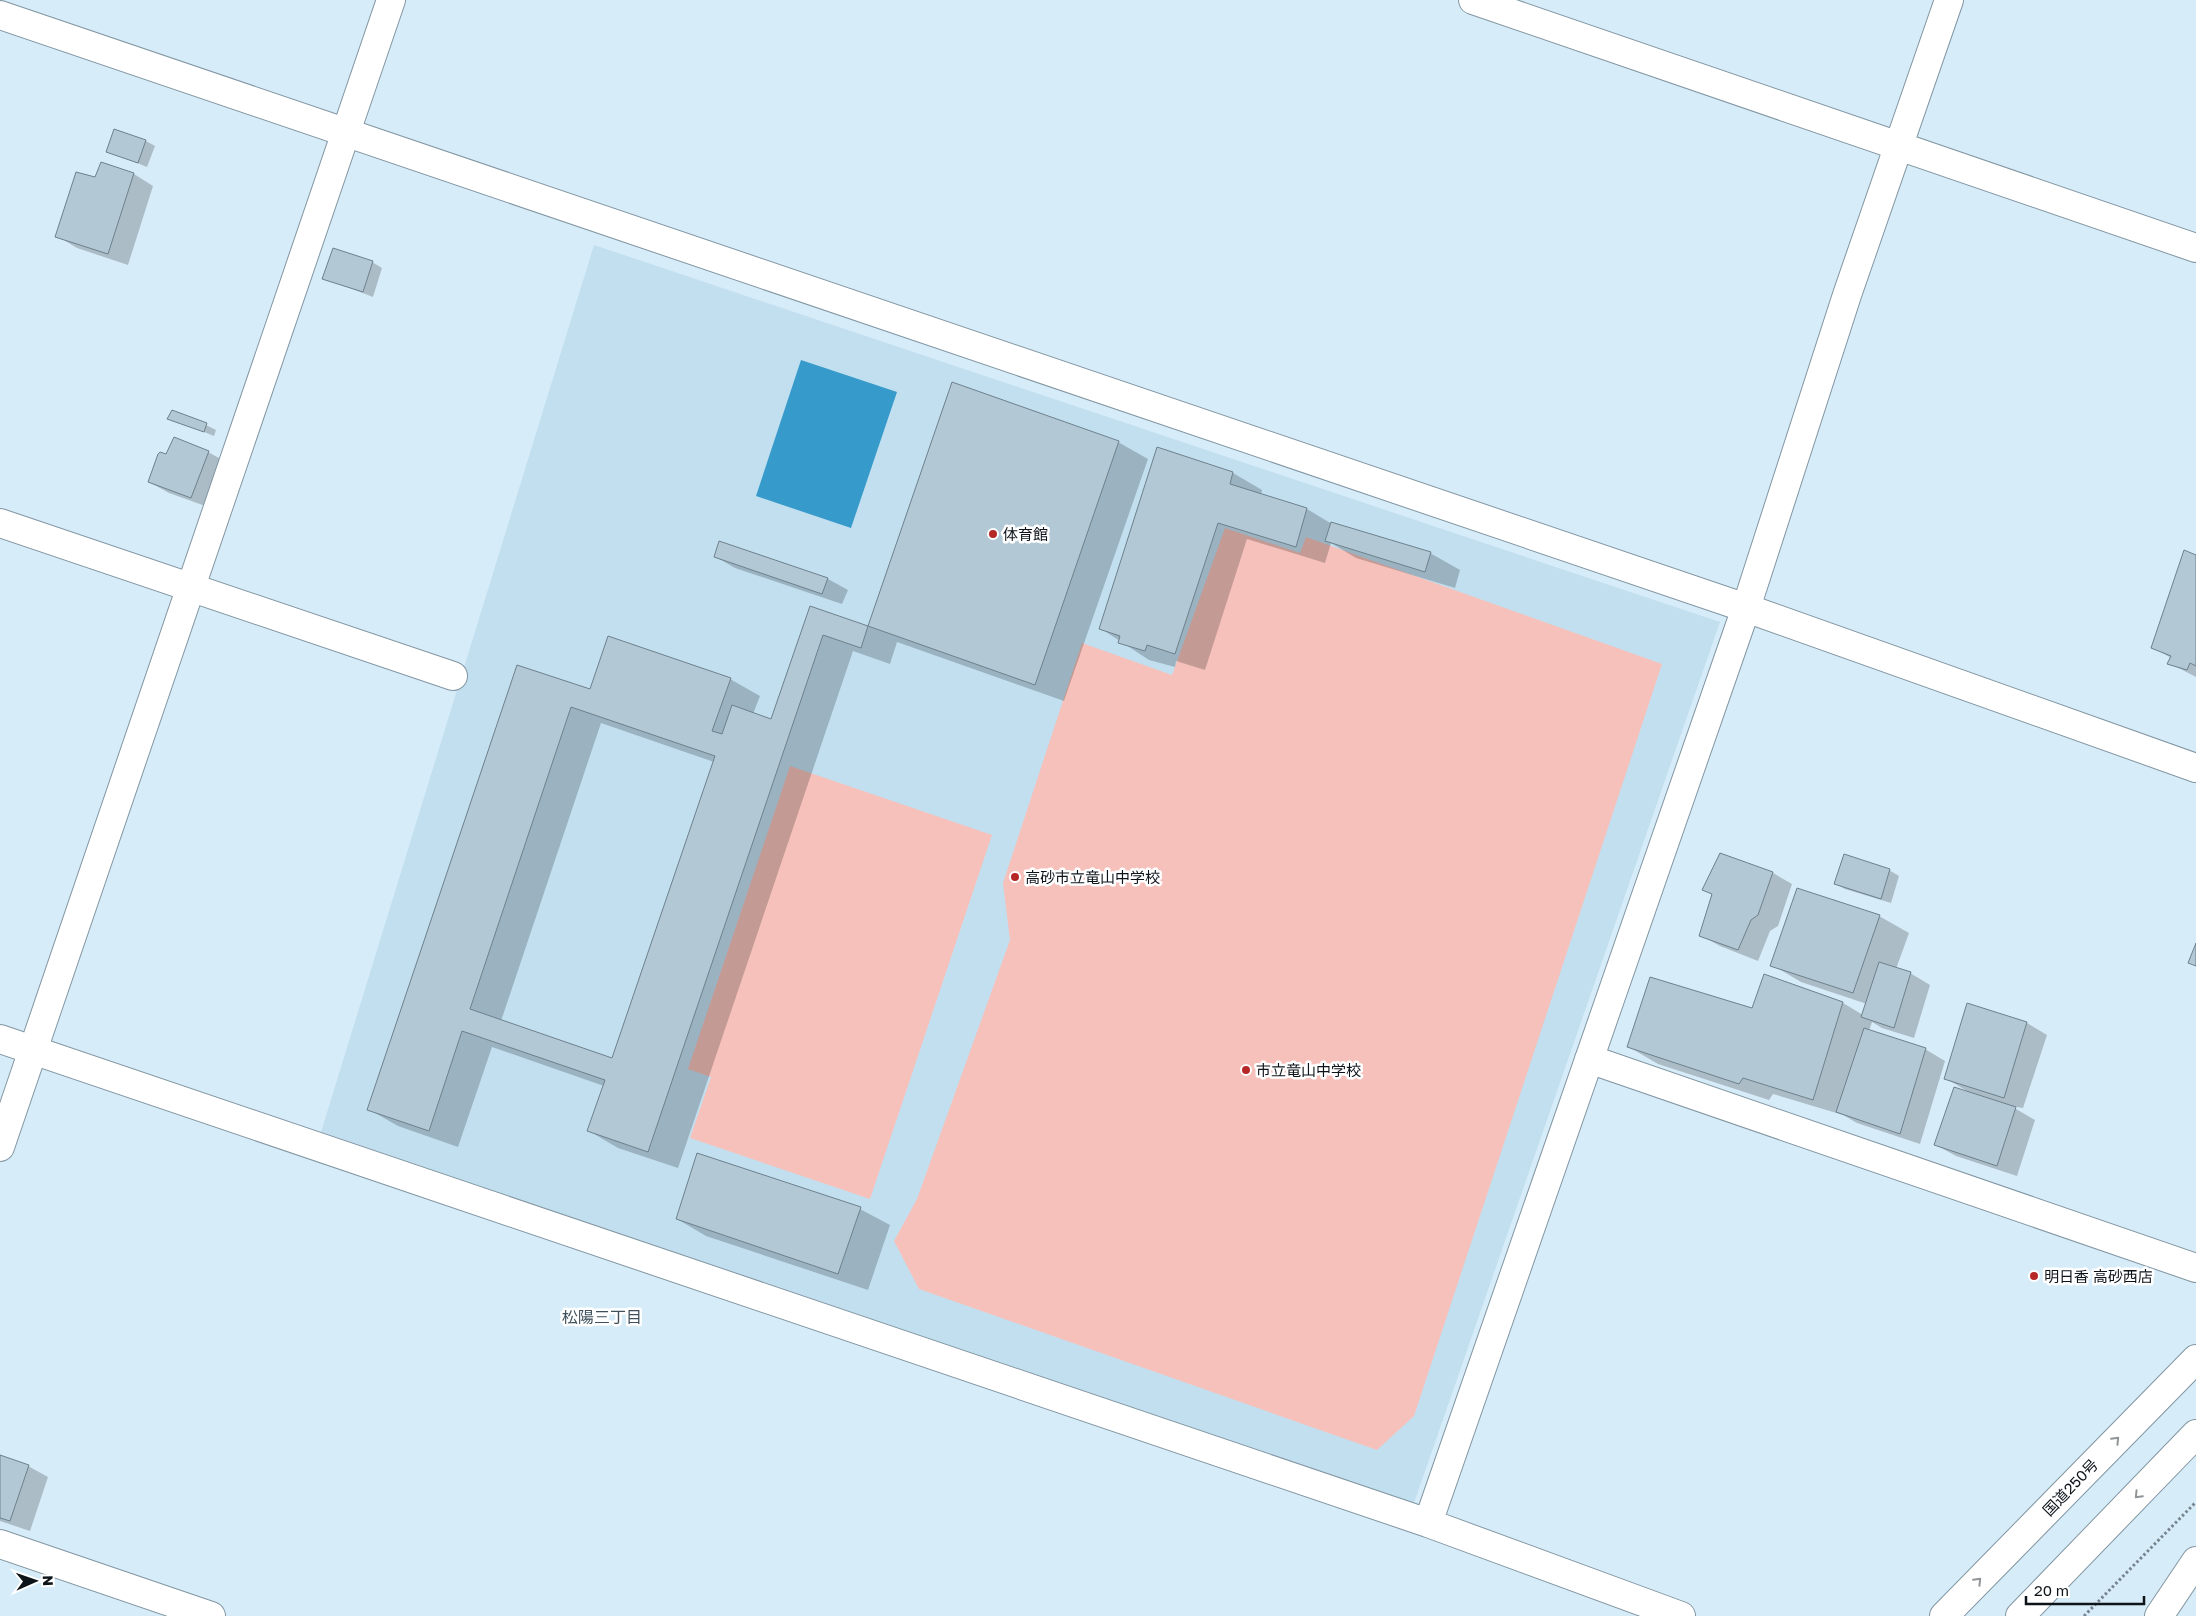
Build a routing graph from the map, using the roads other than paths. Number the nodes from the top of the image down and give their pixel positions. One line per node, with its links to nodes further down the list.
1 (391, 0): 5 (main road)
2 (1473, 0): 6 (main road)
3 (1949, 0): 6 (main road)
4 (0, 15): 5 (main road)
5 (346, 133): 9 (main road); 10 (main road)
6 (1900, 145): 7 (main road); 10 (main road)
7 (2196, 248)
8 (0, 523): 9 (main road)
9 (190, 588): 11 (main road); 14 (main road)
10 (1746, 608): 12 (main road); 15 (main road)
11 (453, 676)
12 (2196, 768)
13 (0, 1039): 14 (main road)
14 (32, 1050): 16 (main road); 20 (main road)
15 (1590, 1059): 17 (main road); 20 (main road)
16 (0, 1147)
17 (2196, 1268)
18 (2196, 1359): 25 (main road, 国道250号, one-way to 18)
19 (2196, 1434): 26 (main road, one-way to 26)
20 (1428, 1523): 24 (main road)
21 (0, 1544): 23 (main road)
22 (2191, 1579): 27 (main road)
23 (211, 1616)
24 (1681, 1616)
25 (1944, 1616)
26 (2020, 1616)
27 (2159, 1616)

